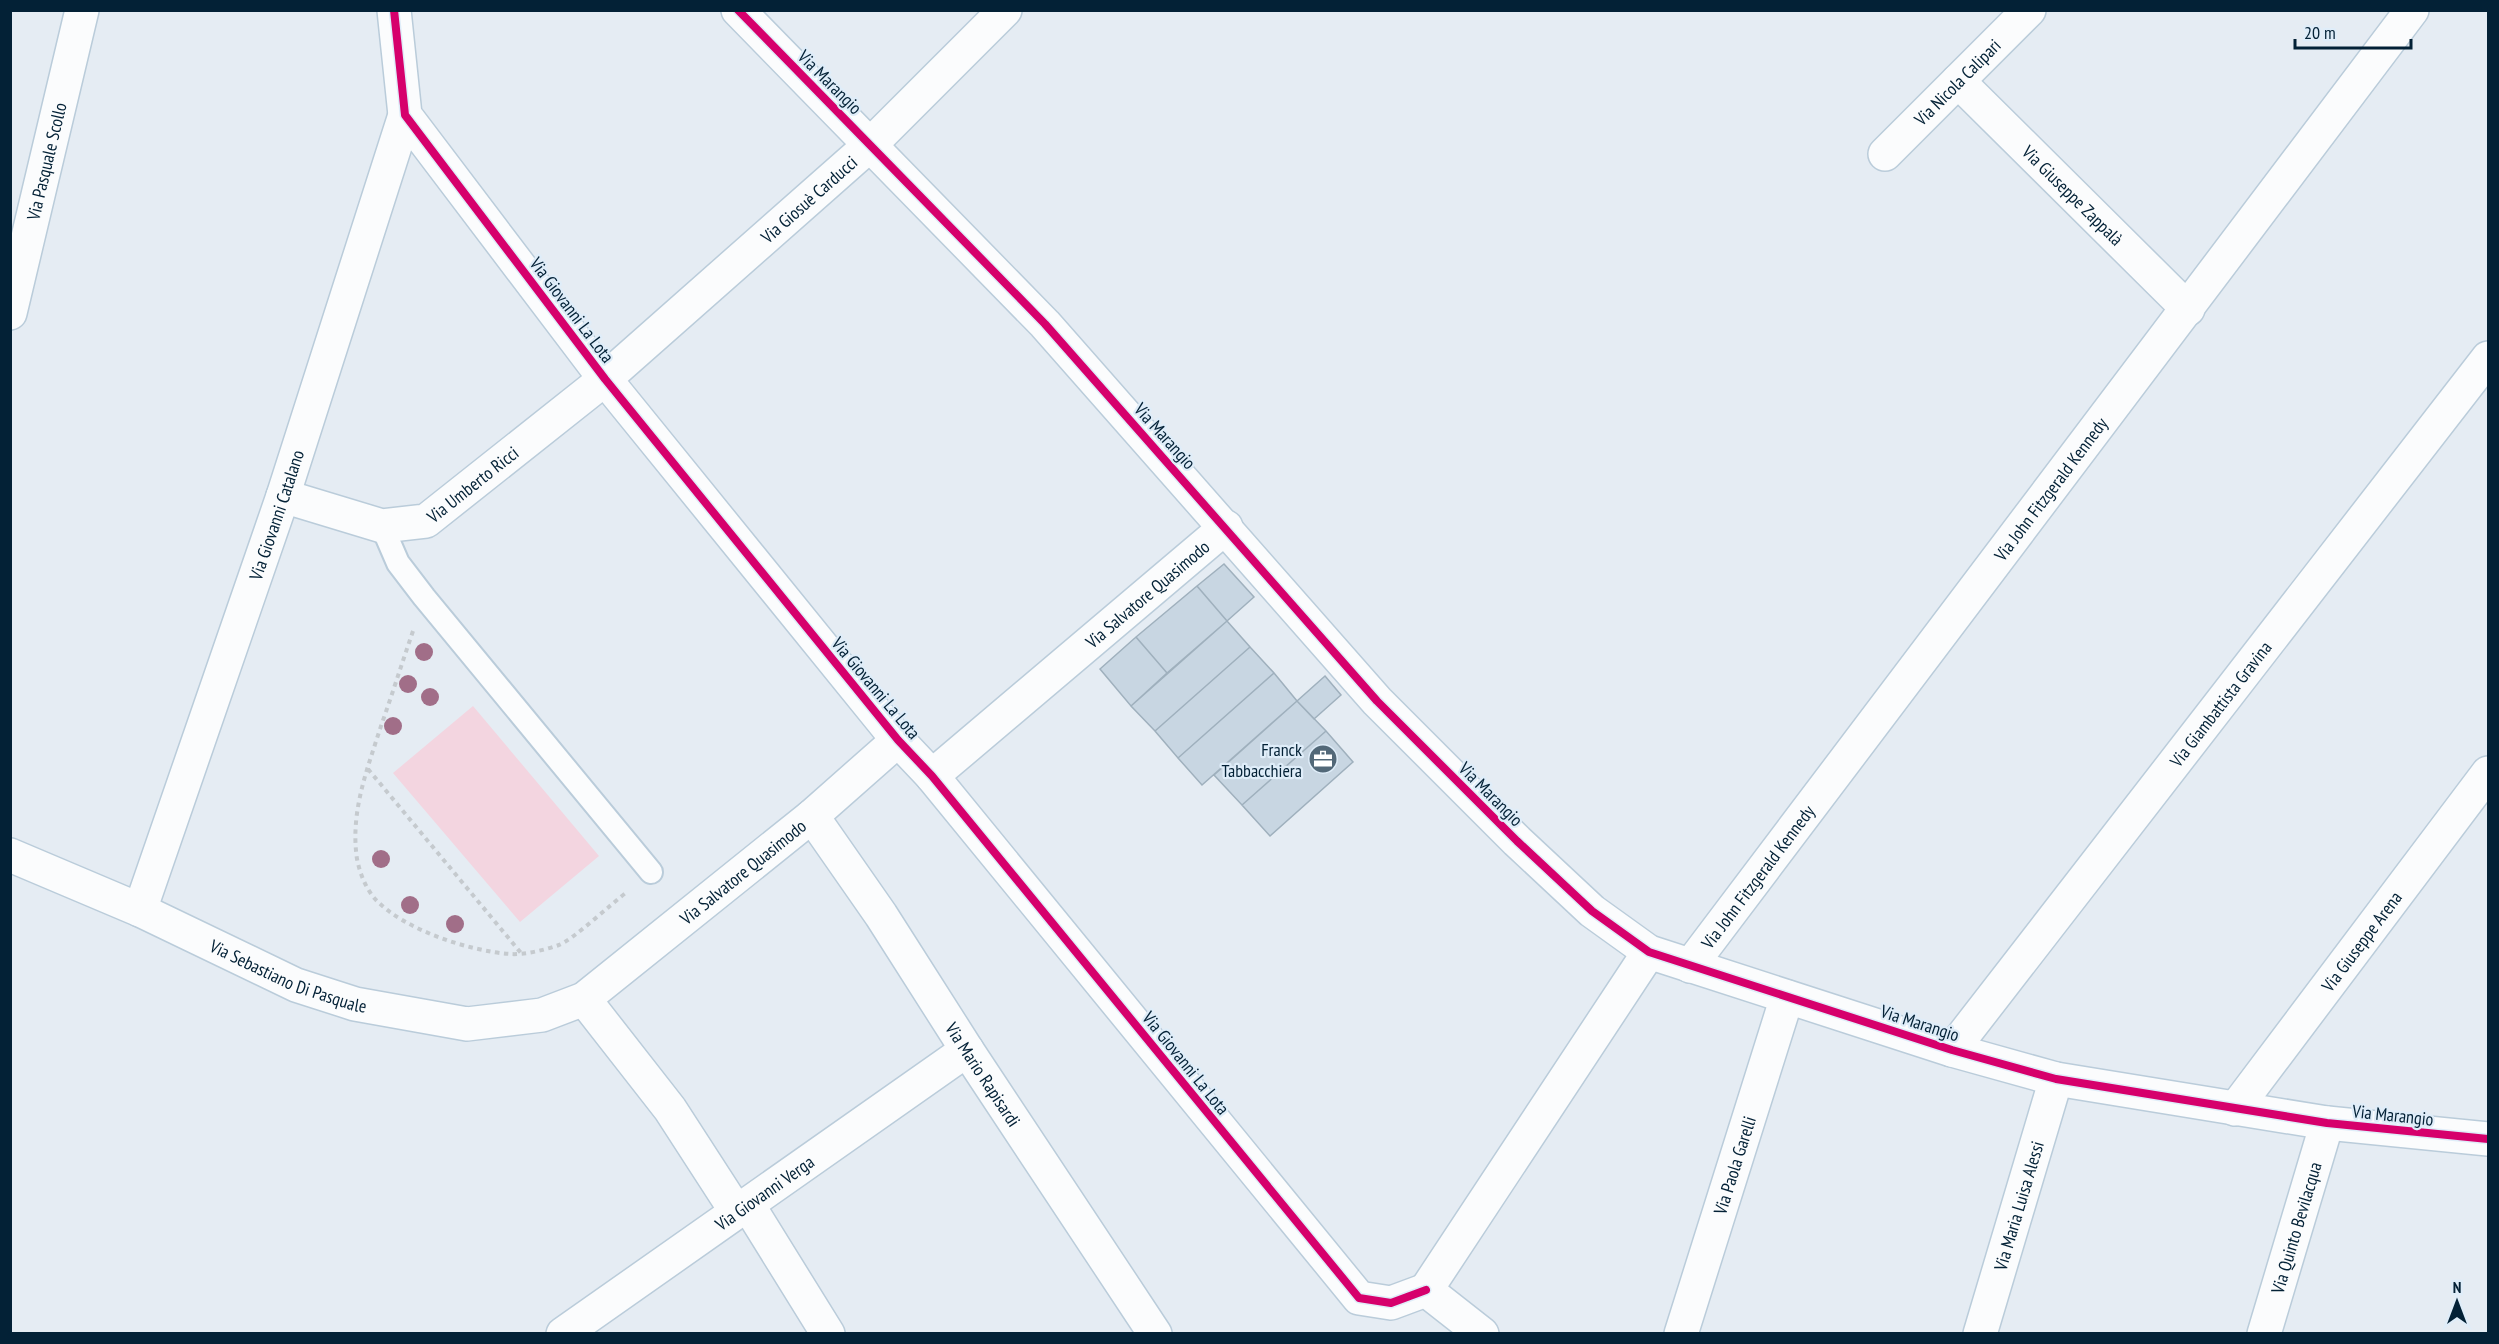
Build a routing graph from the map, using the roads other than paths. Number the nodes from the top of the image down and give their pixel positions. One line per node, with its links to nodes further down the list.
1 (82, 10): 12 (street, Via Pasquale Scollo)
2 (394, 10): 8 (street)
3 (738, 10): 9 (street, Via Marangio)
4 (1005, 10): 9 (street, Via Giosuè Carducci)
5 (2029, 10): 7 (street, Via Nicola Calipari)
6 (2412, 10): 11 (street, Via John Fitzgerald Kennedy)
7 (1958, 81): 10 (street, Via Nicola Calipari); 11 (street, Via Giuseppe Zappalà)
8 (405, 115): 14 (street, Via Giovanni La Lota); 15 (street, Via Giovanni Catalano)
9 (871, 144): 14 (street, Via Giosuè Carducci); 17 (street, Via Marangio)
10 (1885, 154)
11 (2188, 309): 26 (street, Via John Fitzgerald Kennedy)
12 (10, 313)
13 (2488, 358): 30 (street, Via Giambattista Gravina)
14 (605, 379): 16 (street, Via Umberto Ricci); 18 (street, Via Giovanni La Lota)
15 (283, 496): 16 (street, Via Umberto Ricci); 24 (street, Via Giovanni Catalano)
16 (382, 526): 23 (lane)
17 (1226, 527): 20 (street, Via Salvatore Quasimodo); 25 (street, Via Marangio)
18 (898, 740): 20 (street, Via Giovanni La Lota); 21 (street, Via Salvatore Quasimodo)
19 (2488, 773): 32 (street, Via Giuseppe Arena)
20 (932, 777): 36 (street, Via Giovanni La Lota)
21 (812, 816): 28 (street, Via Salvatore Quasimodo); 29 (street, Via Mario Rapisardi)
22 (10, 855): 24 (street, Via Sebastiano Di Pasquale)
23 (651, 872)
24 (140, 910): 28 (street, Via Sebastiano Di Pasquale)
25 (1649, 952): 26 (street, Via Marangio); 36 (street)
26 (1690, 966): 27 (street, Via Marangio)
27 (1787, 997): 30 (street, Via Marangio); 41 (street, Via Paola Garelli)
28 (584, 999): 35 (street)
29 (967, 1050): 35 (street, Via Giovanni Verga); 39 (street, Via Mario Rapisardi)
30 (1952, 1050): 31 (street, Via Marangio)
31 (2056, 1079): 32 (street, Via Marangio); 42 (street, Via Maria Luisa Alessi)
32 (2235, 1109): 33 (street, Via Marangio)
33 (2327, 1123): 34 (street, Via Marangio); 43 (street, Via Quinto Bevilacqua)
34 (2488, 1139)
35 (742, 1208): 37 (street, Via Giovanni Verga); 38 (street)
36 (1426, 1290): 40 (street)
37 (563, 1334)
38 (828, 1334)
39 (1155, 1334)
40 (1482, 1334)
41 (1681, 1334)
42 (1980, 1334)
43 (2264, 1334)

